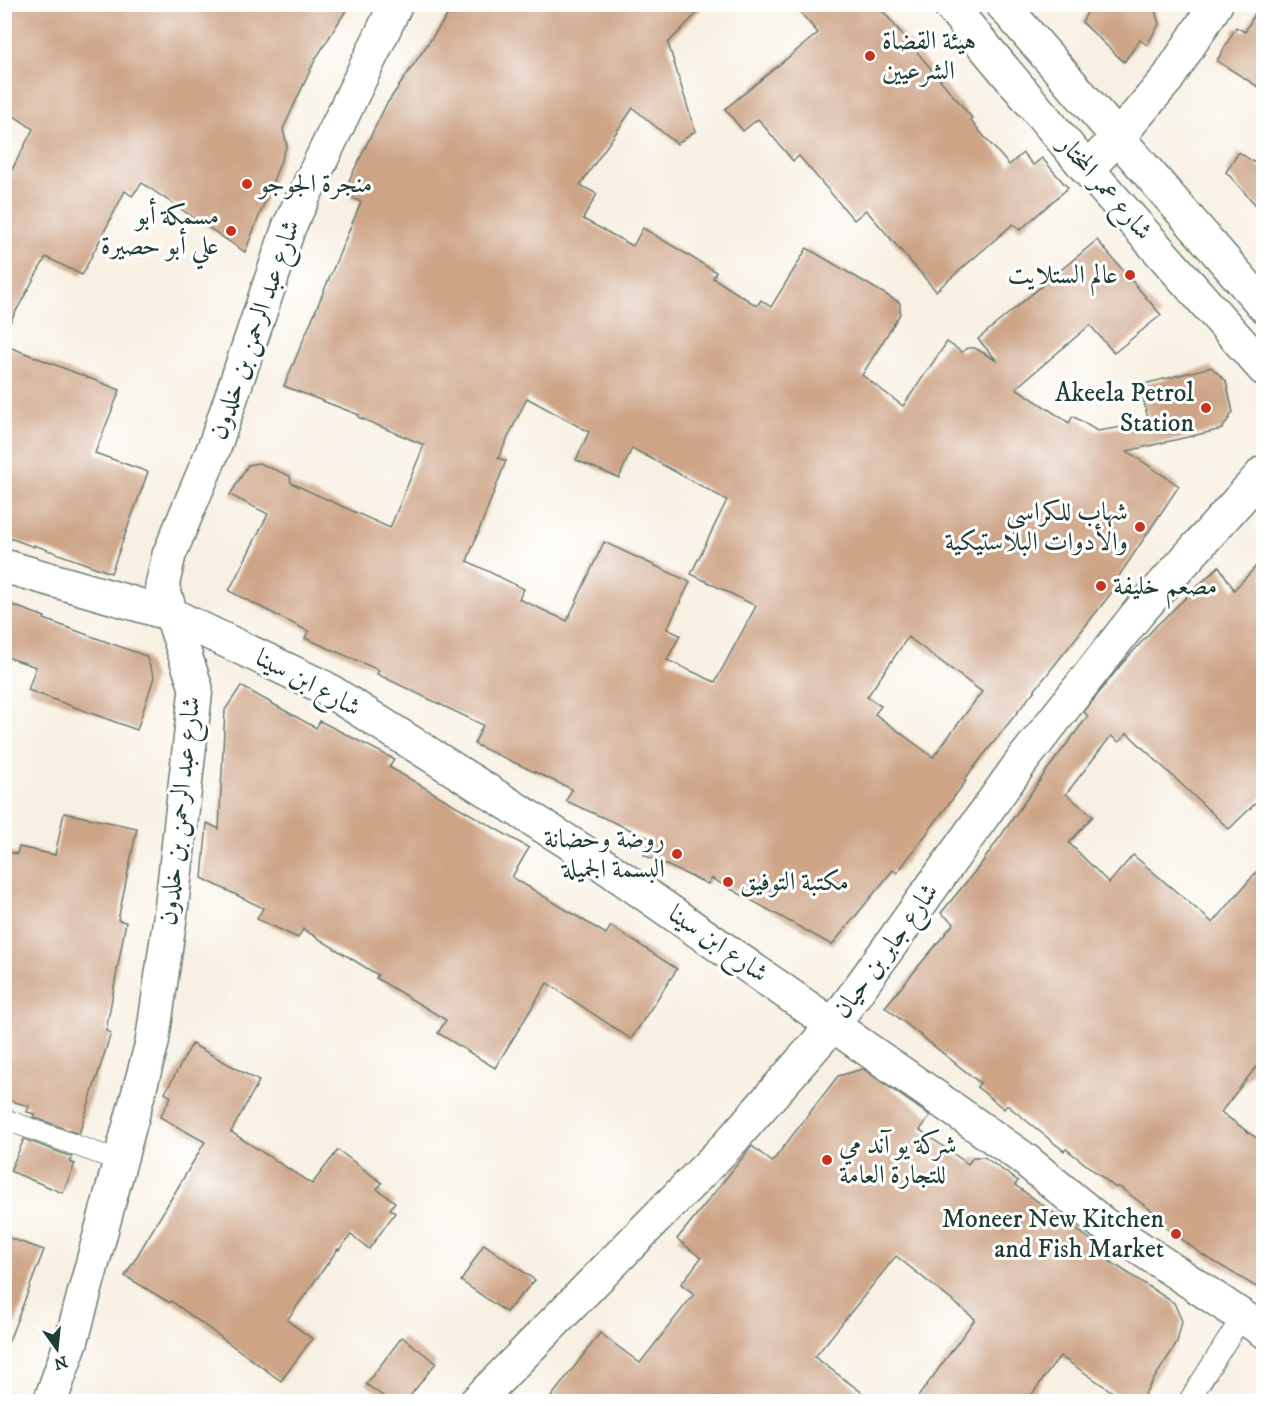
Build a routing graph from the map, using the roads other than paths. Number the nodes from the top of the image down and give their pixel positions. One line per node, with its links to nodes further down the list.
1 (396, 4): 11 (street, شارع عبد الرحمن بن خلدون)
2 (949, 4): 6 (street, شارع عمر المختار)
3 (1002, 4): 5 (street, شارع عمر المختار)
4 (1216, 4): 5 (street)
5 (1118, 137): 6 (street); 7 (street, شارع عمر المختار)
6 (1087, 168): 8 (street, شارع عمر المختار)
7 (1263, 306)
8 (1263, 369)
9 (1263, 472): 12 (street, شارع جابر بن حيان)
10 (4, 566): 11 (street, شارع ابن سينا)
11 (170, 614): 12 (street, شارع ابن سينا); 14 (street, شارع عبد الرحمن بن خلدون)
12 (833, 1025): 15 (street, شارع ابن سينا); 17 (street, شارع جابر بن حيان)
13 (4, 1119): 14 (lane)
14 (119, 1161): 16 (street, شارع عبد الرحمن بن خلدون)
15 (1252, 1324): 18 (lane)
16 (50, 1401)
17 (476, 1401)
18 (1188, 1401)

